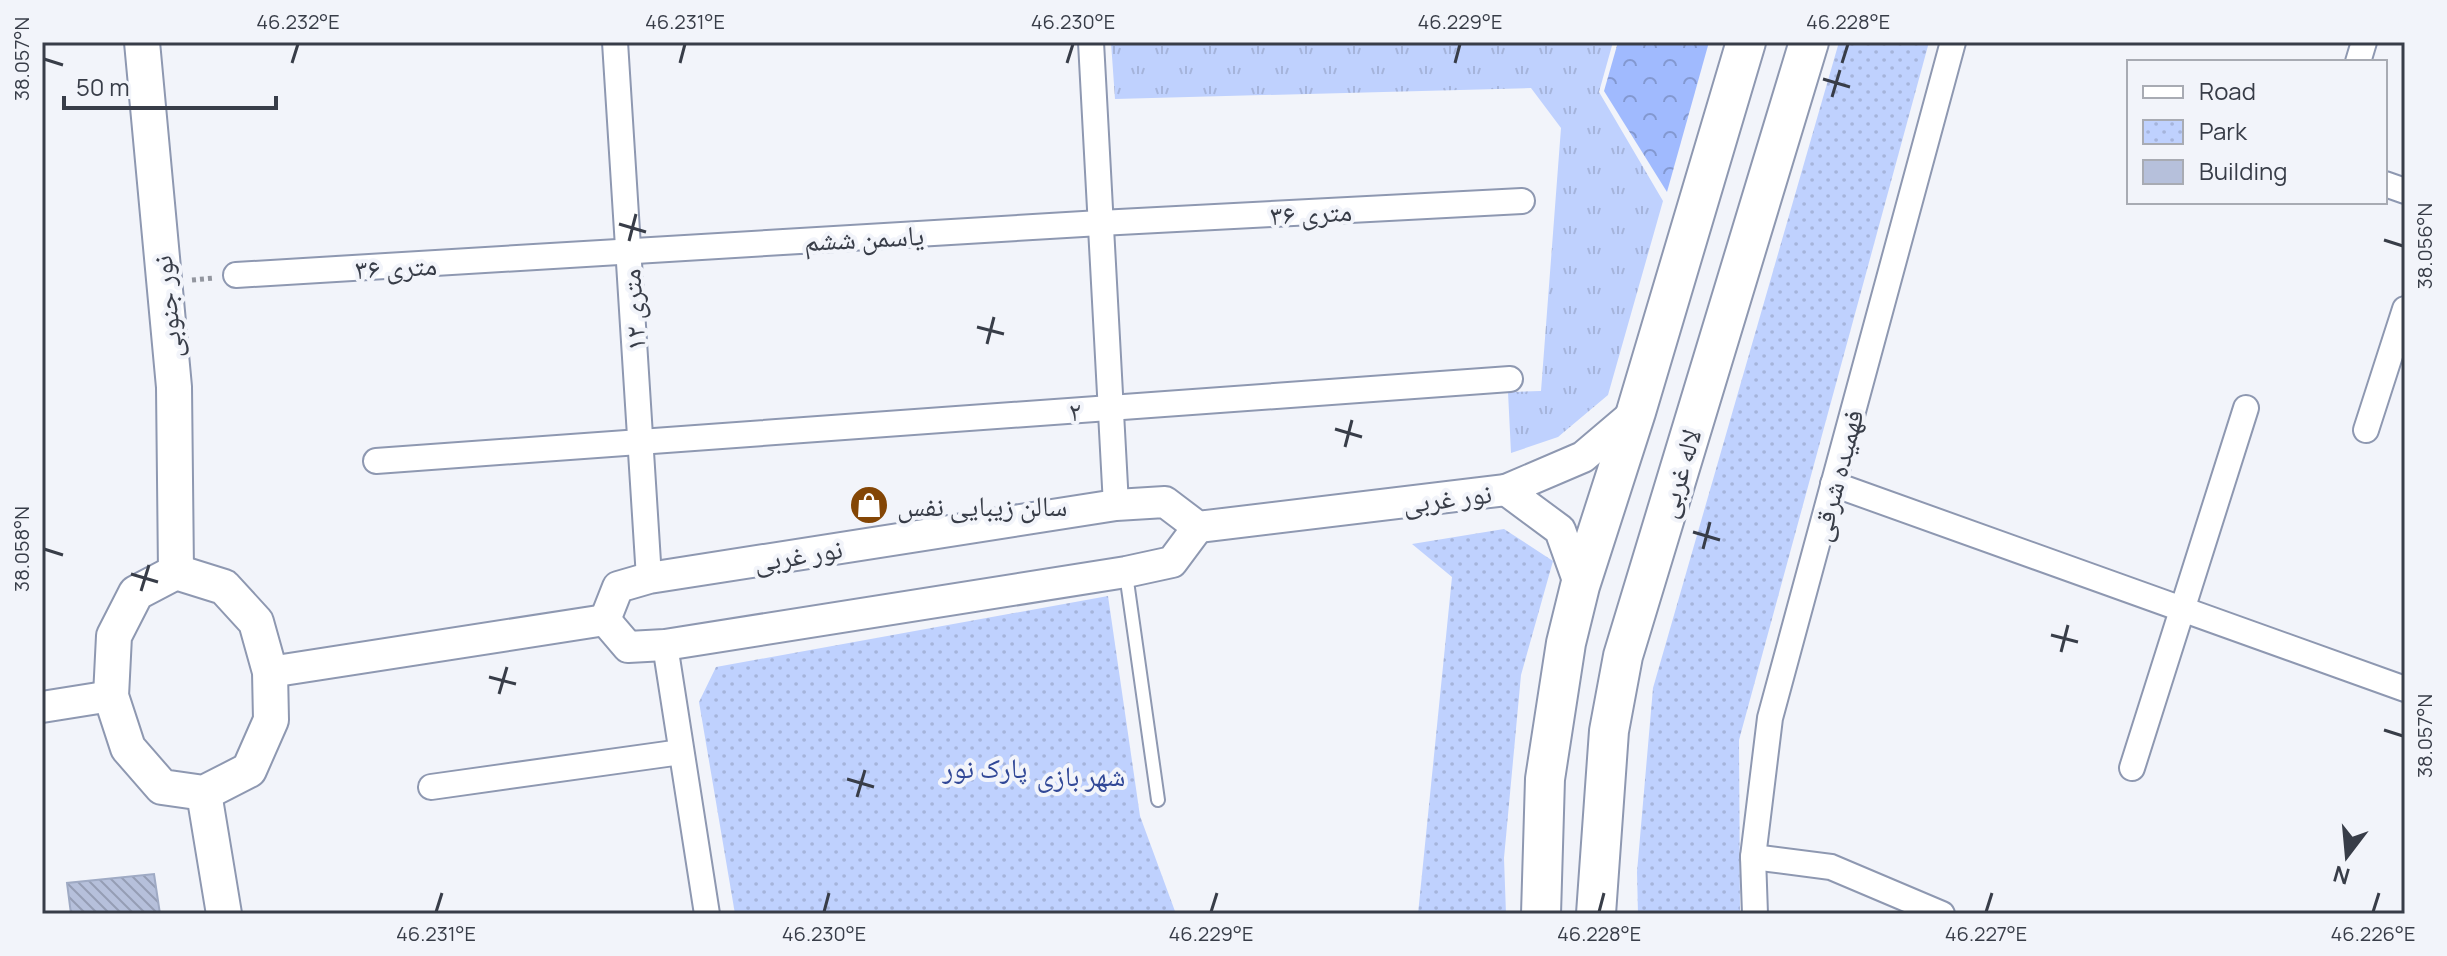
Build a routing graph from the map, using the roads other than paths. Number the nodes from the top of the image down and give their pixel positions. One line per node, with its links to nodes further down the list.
1 (142, 42): 23 (main road, نور جنوبی)
2 (615, 42): 9 (street, ۱۲ متری)
3 (1091, 42): 8 (street)
4 (1746, 42): 15 (main road, لاله غربی)
5 (1809, 42): 43 (main road, لاله غربی)
6 (1953, 42): 19 (street, فهمیده شرقی)
7 (1522, 201): 8 (street, ۳۶ متری)
8 (1100, 223): 9 (street, یاسمن ششم); 13 (street)
9 (628, 252): 10 (street, ۳۶ متری); 17 (street, ۱۲ متری)
10 (236, 275)
11 (2405, 309): 16 (street)
12 (1510, 379): 13 (street, ۲)
13 (1111, 407): 17 (street, ۲); 21 (street)
14 (2246, 408): 27 (street)
15 (1636, 412): 20 (street, نور غربی); 26 (main road, لاله غربی)
16 (2366, 430)
17 (641, 442): 18 (street, ۲); 25 (street, ۱۲ متری)
18 (376, 461)
19 (1833, 484): 27 (street); 39 (street, فهمیده شرقی)
20 (1506, 490): 22 (street, نور غربی); 26 (street)
21 (1116, 505): 22 (street, نور غربی); 25 (street, نور غربی)
22 (1198, 527): 24 (street)
23 (176, 572): 30 (main road); 32 (main road)
24 (1126, 572): 29 (street); 38 (lane)
25 (649, 578): 28 (street, نور غربی)
26 (1580, 586): 42 (main road, لاله غربی)
27 (2183, 610): 31 (street); 35 (street)
28 (605, 620): 29 (street); 30 (street)
29 (665, 645): 34 (street)
30 (270, 672): 37 (main road)
31 (2405, 689)
32 (111, 696): 33 (street); 37 (main road)
33 (42, 707)
34 (681, 752): 36 (street); 40 (street)
35 (2132, 768)
36 (431, 787)
37 (204, 793): 41 (main road)
38 (1158, 800)
39 (1753, 857): 44 (street, فهمیده شرقی); 45 (street)
40 (702, 913)
41 (224, 914)
42 (1541, 914)
43 (1596, 914)
44 (1755, 914)
45 (1942, 914)

